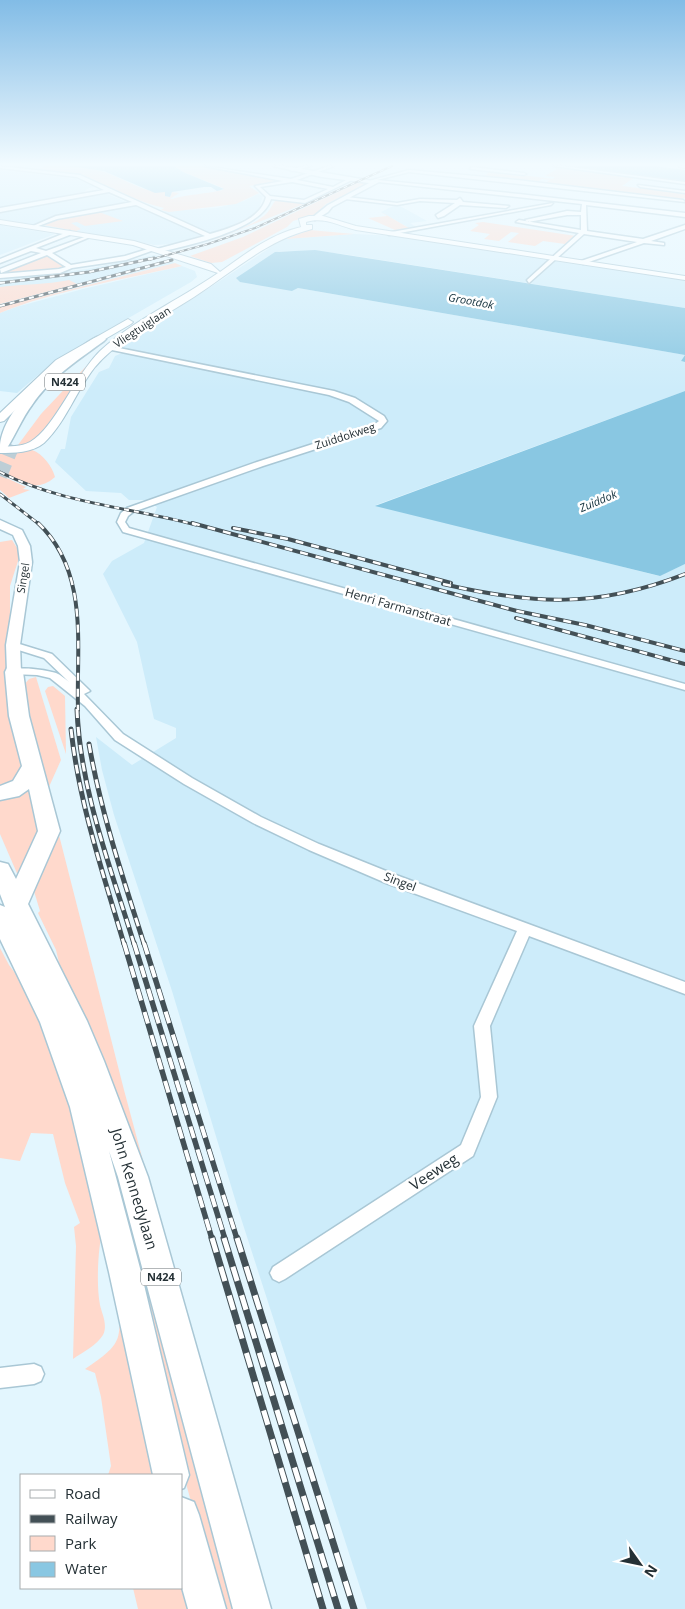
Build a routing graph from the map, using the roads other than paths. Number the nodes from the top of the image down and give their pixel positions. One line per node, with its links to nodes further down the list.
1 (50, 241): 11 (street)
2 (75, 241): 13 (street)
3 (112, 241): 12 (main road, N424)
4 (189, 241): 12 (street)
5 (269, 241): 18 (main road, Vliegtuiglaan)
6 (442, 241): 14 (main road)
7 (574, 241): 14 (street)
8 (641, 241): 16 (street)
9 (649, 241): 10 (street)
10 (662, 244)
11 (30, 249): 13 (street); 15 (street)
12 (155, 250): 17 (street); 19 (main road, N424)
13 (47, 252): 17 (street); 20 (street)
14 (554, 258): 16 (main road); 22 (street)
15 (0, 261)
16 (583, 262): 21 (main road)
17 (69, 267): 20 (street)
18 (227, 267): 19 (main road, N424); 23 (main road, Vliegtuiglaan)
19 (209, 271): 23 (main road, N424); 24 (main road, Vliegtuiglaan / N424)
20 (1, 273)
21 (685, 278)
22 (530, 281)
23 (184, 300): 24 (main road, Vliegtuiglaan / N424)
24 (107, 340): 25 (highway, N424); 26 (main road, Vliegtuiglaan / N424); 28 (highway, N424); 28 (main road, Vliegtuiglaan / N424); 29 (street, Zuiddokweg)
25 (62, 386)
26 (0, 419)
27 (29, 421): 28 (highway)
28 (5, 447)
29 (122, 518): 33 (street, Henri Farmanstraat)
30 (0, 524): 31 (street, Singel)
31 (13, 645): 32 (street, Singel); 34 (street, Singel)
32 (14, 672): 34 (street, Singel); 35 (highway)
33 (685, 687)
34 (131, 743): 39 (street, Singel)
35 (32, 767): 36 (highway); 38 (highway)
36 (0, 792)
37 (0, 870): 38 (highway, John Kennedylaan / N424)
38 (8, 909): 44 (highway, John Kennedylaan / N424); 47 (highway, John Kennedylaan / N424)
39 (525, 929): 40 (street, Singel); 41 (street, Veeweg)
40 (685, 988)
41 (279, 1273)
42 (34, 1374): 43 (street)
43 (0, 1378)
44 (171, 1474)
45 (182, 1519): 46 (highway)
46 (206, 1609)
47 (252, 1609)

